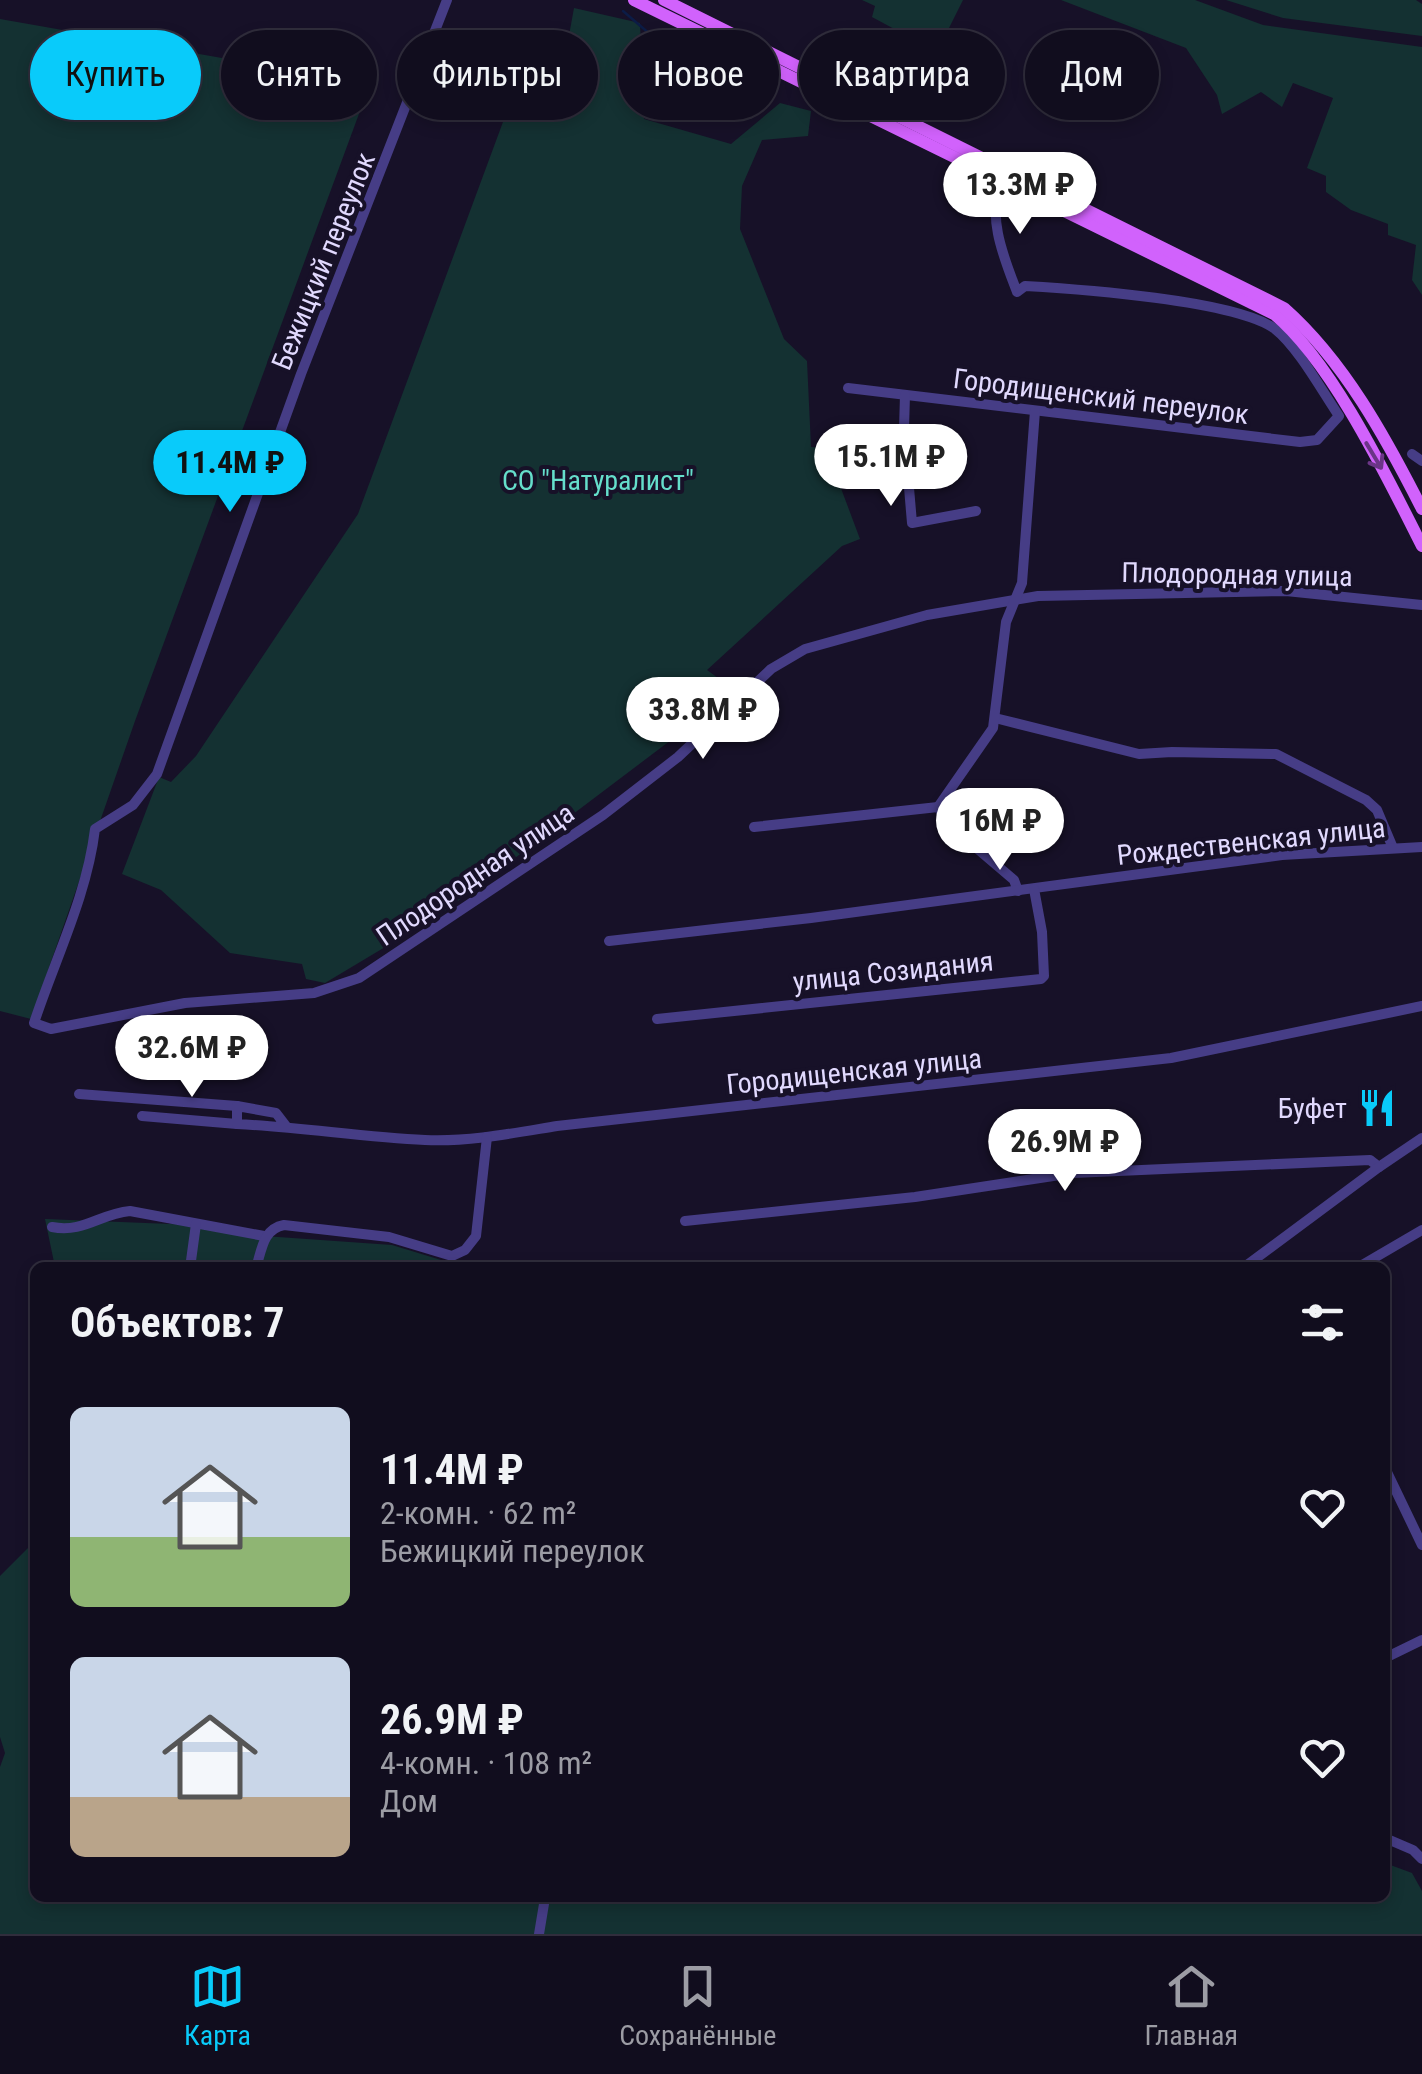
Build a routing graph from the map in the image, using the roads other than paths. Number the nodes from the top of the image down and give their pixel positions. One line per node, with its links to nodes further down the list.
1 (447, 0): 23 (street, Бежицкий переулок)
2 (634, 0): 4 (main road)
3 (664, 0): 8 (main road)
4 (1002, 181): 7 (street, Городищенский переулок); 10 (main road, one-way to 10)
5 (848, 388): 6 (street, Городищенский переулок)
6 (904, 395): 7 (street, Городищенский переулок); 9 (street)
7 (1035, 411): 11 (street)
8 (1422, 510)
9 (976, 511)
10 (1422, 546)
11 (1016, 598): 12 (street, Плодородная улица); 13 (street); 23 (street, Плодородная улица)
12 (1422, 605)
13 (995, 718): 14 (street); 17 (street)
14 (938, 808): 15 (street); 19 (street)
15 (754, 827)
16 (1422, 847): 17 (street, Рождественская улица)
17 (1393, 848): 18 (street, Рождественская улица)
18 (1034, 889): 19 (street, Рождественская улица); 22 (street, улица Созидания)
19 (1018, 891): 20 (street, Рождественская улица)
20 (610, 941)
21 (1422, 1006): 29 (street, Городищенская улица)
22 (658, 1020)
23 (34, 1023)
24 (79, 1094): 25 (street, Городищенская улица)
25 (237, 1106): 27 (street); 28 (street, Городищенская улица)
26 (142, 1116): 27 (street, Городищенская улица)
27 (237, 1124): 28 (street, Городищенская улица)
28 (286, 1126): 29 (street, Городищенская улица)
29 (487, 1137): 36 (street)
30 (1422, 1138): 31 (street)
31 (1379, 1167): 32 (street); 39 (street)
32 (686, 1221)
33 (196, 1224): 34 (street); 36 (street); 37 (street)
34 (52, 1227)
35 (1422, 1230): 40 (street)
36 (264, 1236): 38 (street)
37 (191, 1262)
38 (261, 1262)
39 (1251, 1262)
40 (1367, 1262)
41 (1390, 1478): 42 (street)
42 (1422, 1545)
43 (1422, 1640): 44 (street)
44 (1390, 1656)
45 (1390, 1840): 46 (street)
46 (1422, 1858)
47 (544, 1902): 48 (street)
48 (538, 1934)

